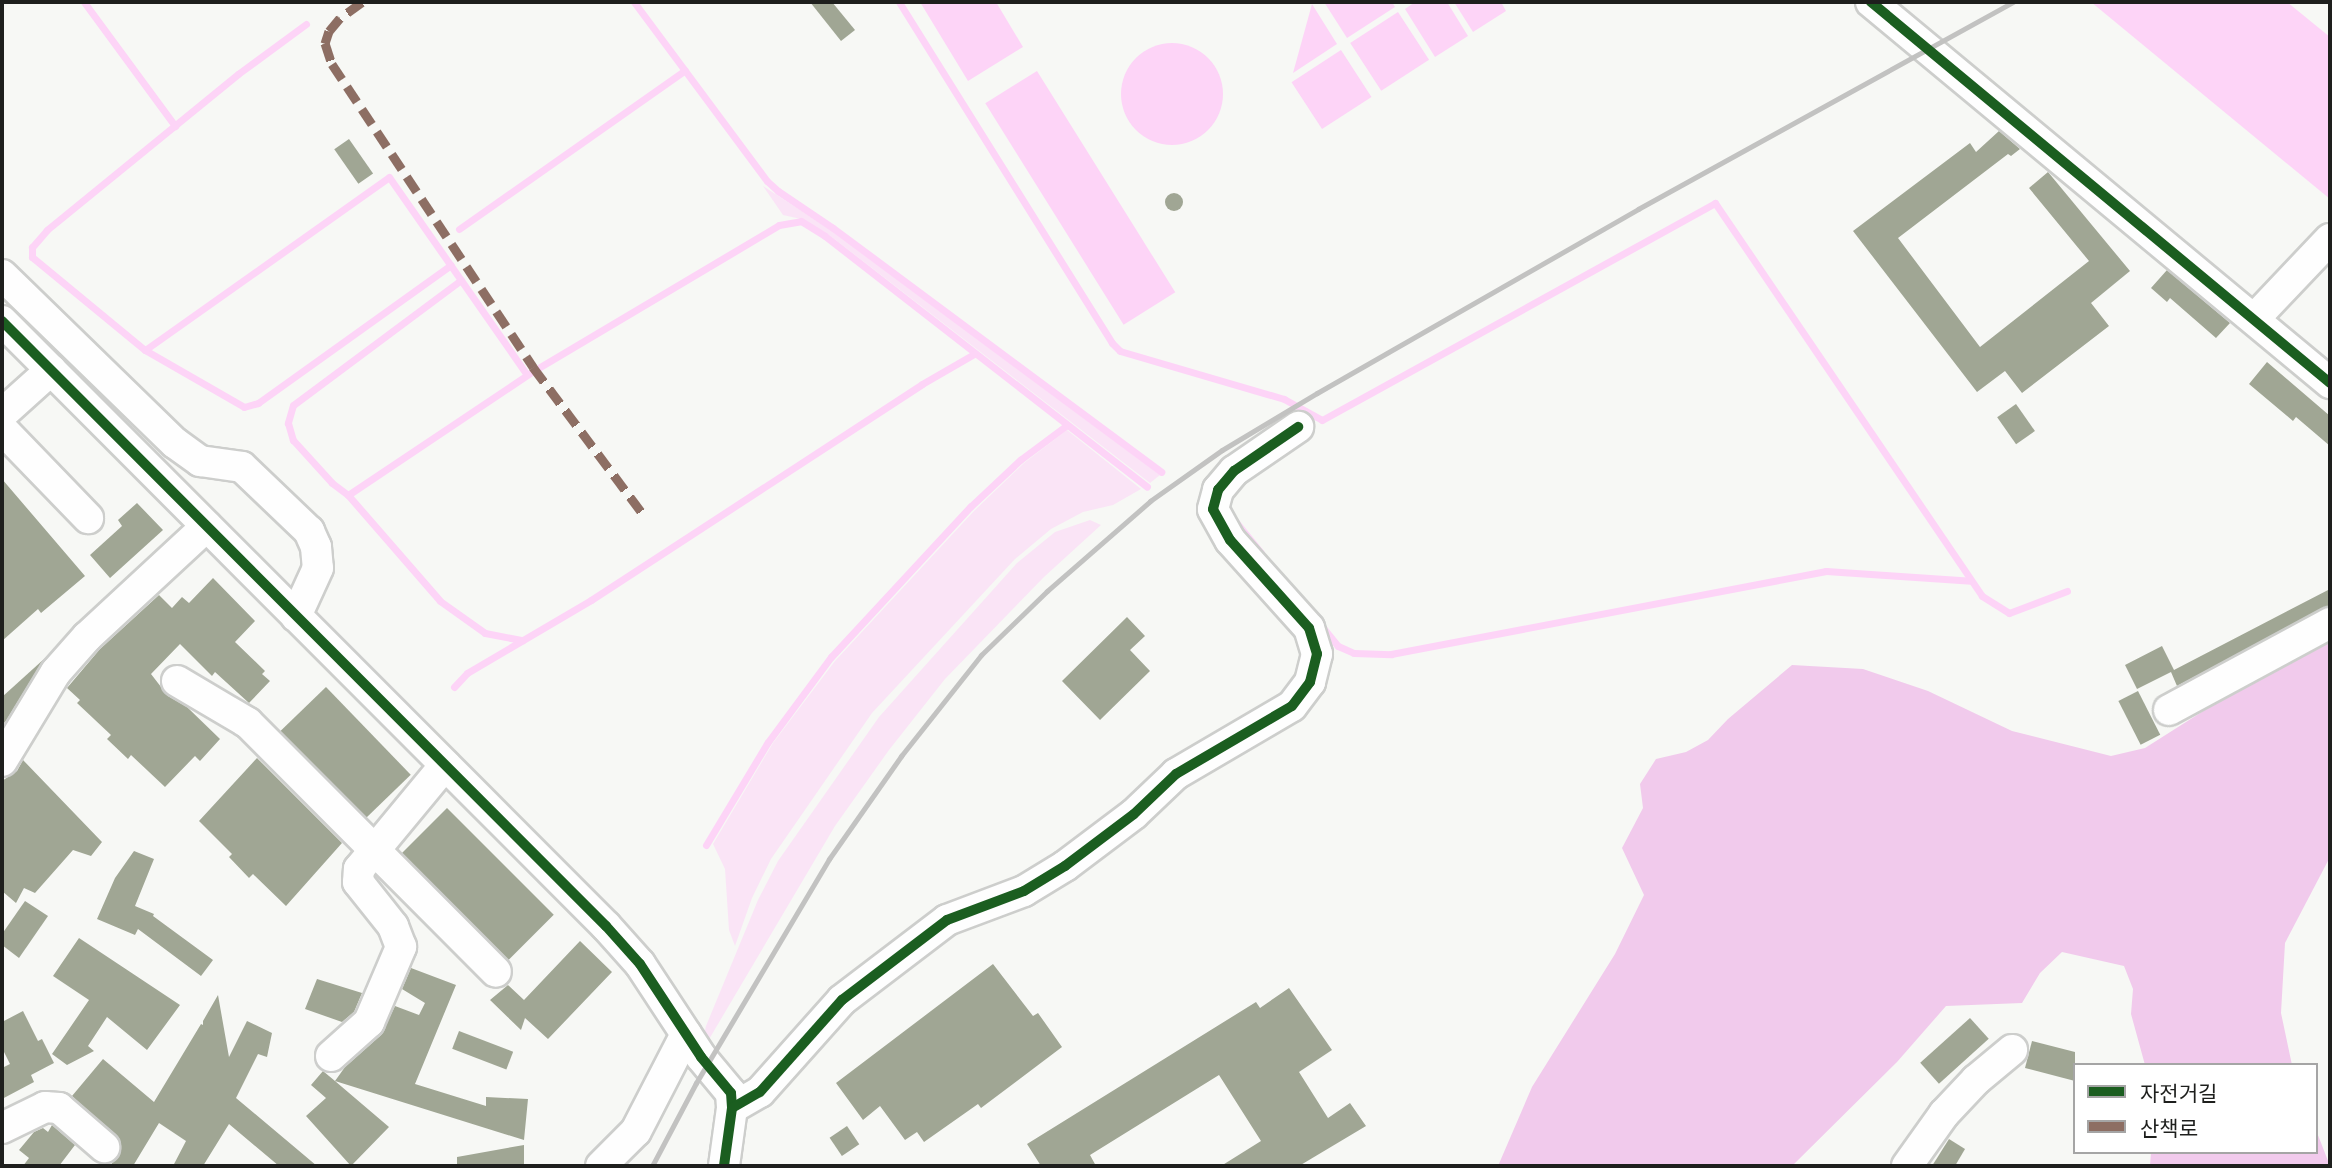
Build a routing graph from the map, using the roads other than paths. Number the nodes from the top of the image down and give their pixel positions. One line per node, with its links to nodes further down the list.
1 (1871, 2): 4 (street)
2 (2330, 239): 4 (street)
3 (2, 275): 13 (street)
4 (2255, 318): 7 (street)
5 (2, 321): 6 (street)
6 (51, 370): 8 (street); 12 (street)
7 (2330, 383)
8 (2, 414)
9 (1298, 427): 24 (street)
10 (2, 429): 11 (street)
11 (88, 518)
12 (206, 526): 13 (street); 17 (street)
13 (296, 616): 18 (street)
14 (2330, 623): 16 (street)
15 (177, 681): 19 (street)
16 (2169, 710)
17 (2, 761)
18 (445, 765): 19 (street); 21 (street)
19 (374, 849): 20 (street); 23 (street)
20 (496, 972)
21 (686, 1034): 24 (street); 27 (street)
22 (2012, 1050): 29 (street)
23 (331, 1056)
24 (733, 1108): 28 (street)
25 (2, 1128): 26 (street)
26 (104, 1147)
27 (601, 1166)
28 (724, 1166)
29 (1907, 1166)

